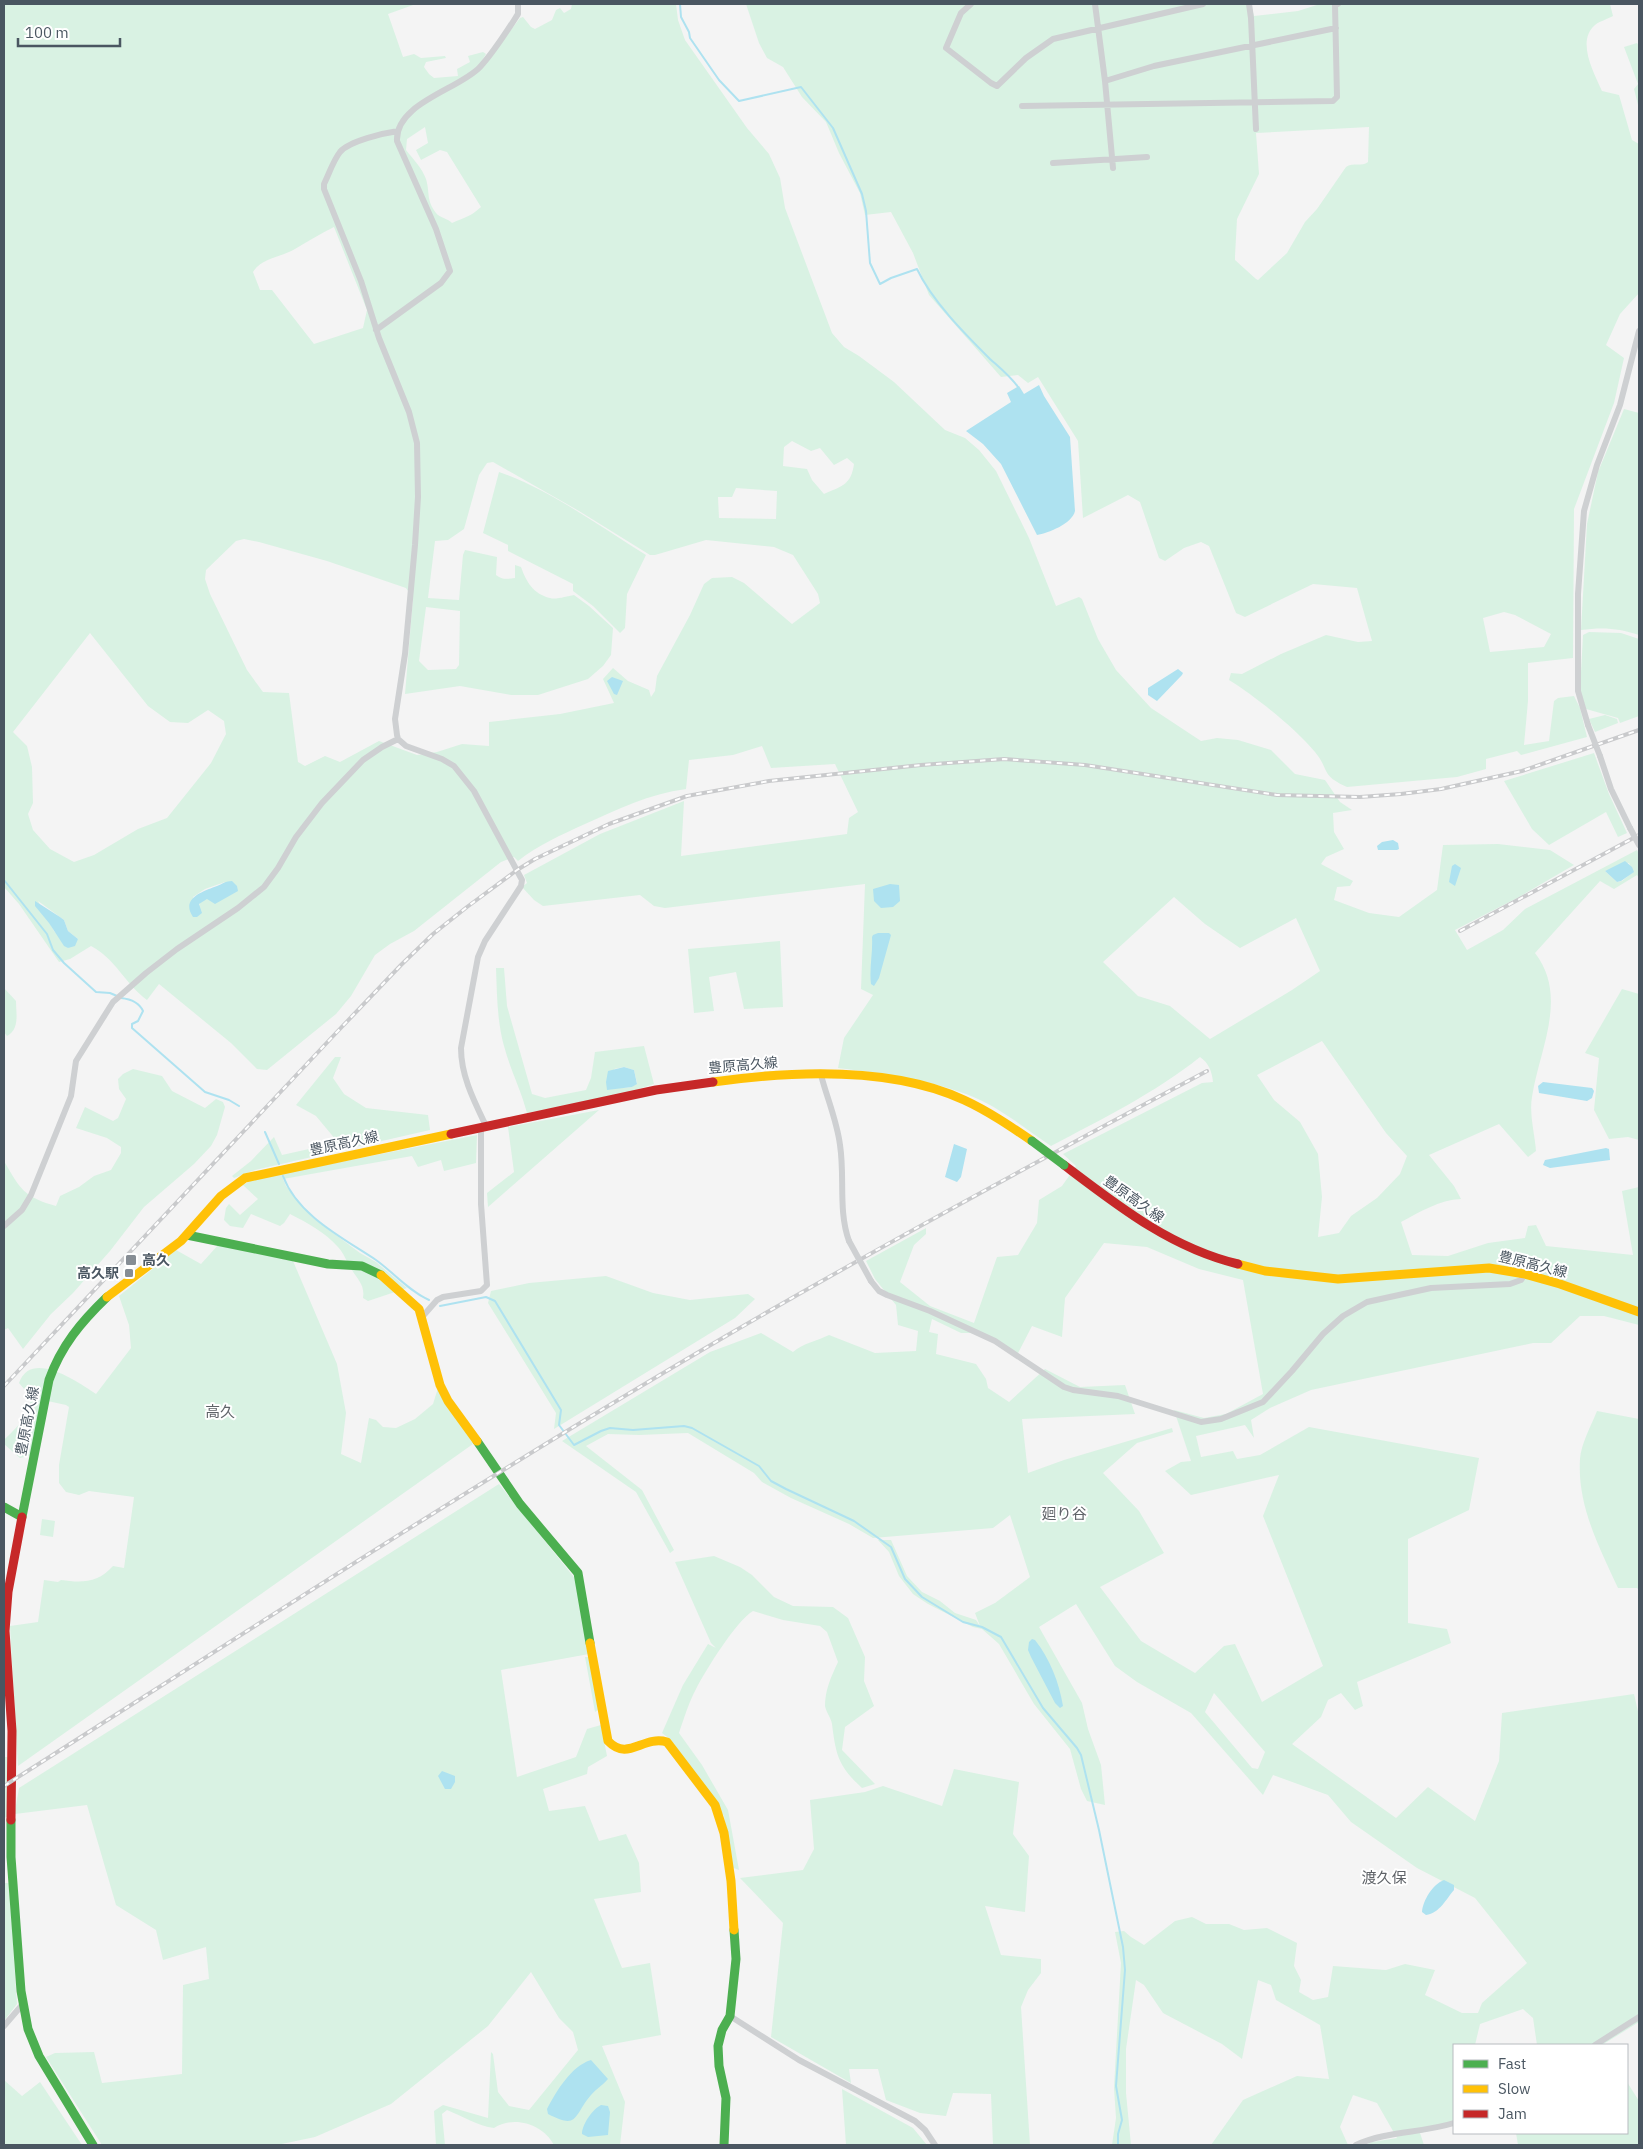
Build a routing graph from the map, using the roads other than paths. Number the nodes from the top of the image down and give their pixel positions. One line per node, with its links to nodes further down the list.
1 (518, 4): 15 (street)
2 (971, 4): 7 (street)
3 (1095, 4): 7 (street)
4 (1203, 4): 7 (street)
5 (1249, 4): 9 (street)
6 (1338, 4): 8 (street)
7 (1098, 28): 10 (street)
8 (1336, 28): 9 (street); 11 (street)
9 (1252, 46): 10 (street); 11 (street)
10 (1105, 81): 12 (street)
11 (1255, 102): 12 (street); 14 (street)
12 (1107, 105): 13 (street); 17 (street)
13 (1022, 106)
14 (1256, 129)
15 (398, 131): 20 (street); 20 (street)
16 (1147, 157): 17 (street)
17 (1112, 159): 18 (street); 19 (street)
18 (1054, 163)
19 (1112, 168)
20 (376, 330): 22 (street)
21 (1639, 332): 23 (street, bridge)
22 (398, 739): 25 (street); 26 (street)
23 (1639, 845)
24 (821, 1074): 25 (main road, 豊原高久線); 28 (main road, 豊原高久線, bridge); 28 (street, bridge)
25 (483, 1127): 27 (main road, 豊原高久線); 30 (street)
26 (4, 1226)
27 (187, 1235): 30 (main road); 32 (main road, 豊原高久線)
28 (1525, 1274): 29 (main road, 豊原高久線)
29 (1639, 1312)
30 (423, 1316): 34 (main road)
31 (4, 1507): 32 (main road)
32 (22, 1517): 33 (main road, 豊原高久線)
33 (22, 2004): 36 (street); 39 (main road, 豊原高久線)
34 (730, 2016): 40 (main road); 41 (street)
35 (1639, 2017): 37 (street)
36 (4, 2026)
37 (1597, 2044)
38 (1453, 2123): 42 (street)
39 (93, 2145)
40 (724, 2145)
41 (935, 2145)
42 (1356, 2145)

